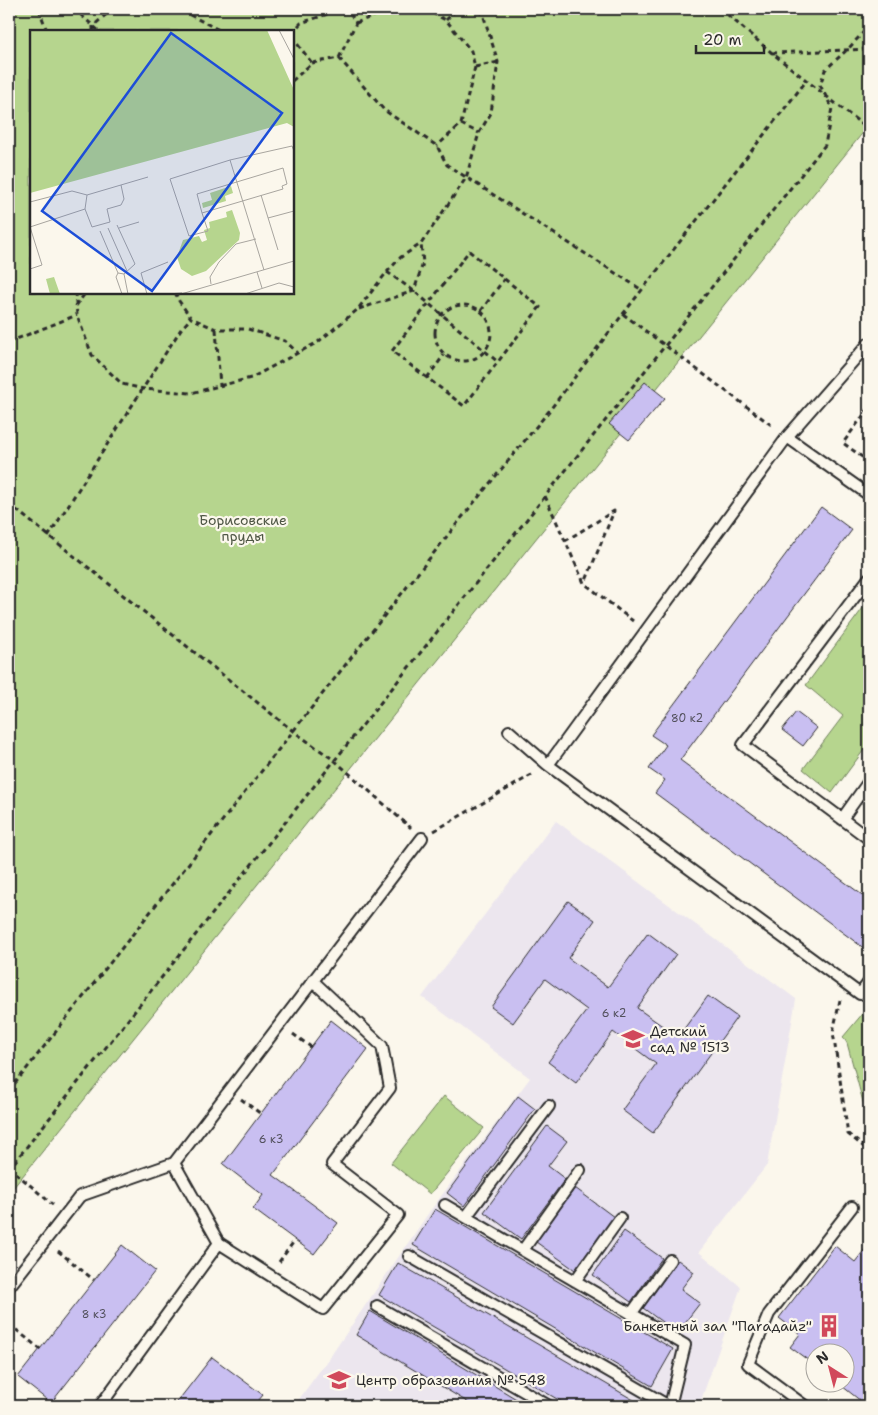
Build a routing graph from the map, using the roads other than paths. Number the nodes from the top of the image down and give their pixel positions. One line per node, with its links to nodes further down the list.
1 (869, 343): 2 (lane)
2 (787, 437): 3 (lane); 6 (lane)
3 (869, 495)
4 (869, 578): 8 (lane)
5 (509, 732): 6 (lane)
6 (548, 765): 12 (lane)
7 (869, 781): 8 (lane)
8 (842, 819): 10 (lane)
9 (422, 838): 11 (lane)
10 (869, 839)
11 (313, 981): 14 (lane); 20 (lane)
12 (869, 982)
13 (549, 1106): 18 (lane)
14 (174, 1163): 20 (lane); 25 (lane)
15 (580, 1170): 21 (lane)
16 (445, 1204): 18 (lane)
17 (852, 1207): 31 (lane)
18 (466, 1217): 21 (lane)
19 (620, 1218): 24 (lane)
20 (219, 1243): 28 (lane)
21 (523, 1250): 24 (lane)
22 (409, 1256): 30 (lane)
23 (670, 1260): 27 (lane)
24 (575, 1281): 27 (lane)
25 (9, 1287)
26 (377, 1306): 29 (lane)
27 (631, 1314): 30 (lane)
28 (100, 1406)
29 (549, 1406)
30 (669, 1406)
31 (805, 1406)

